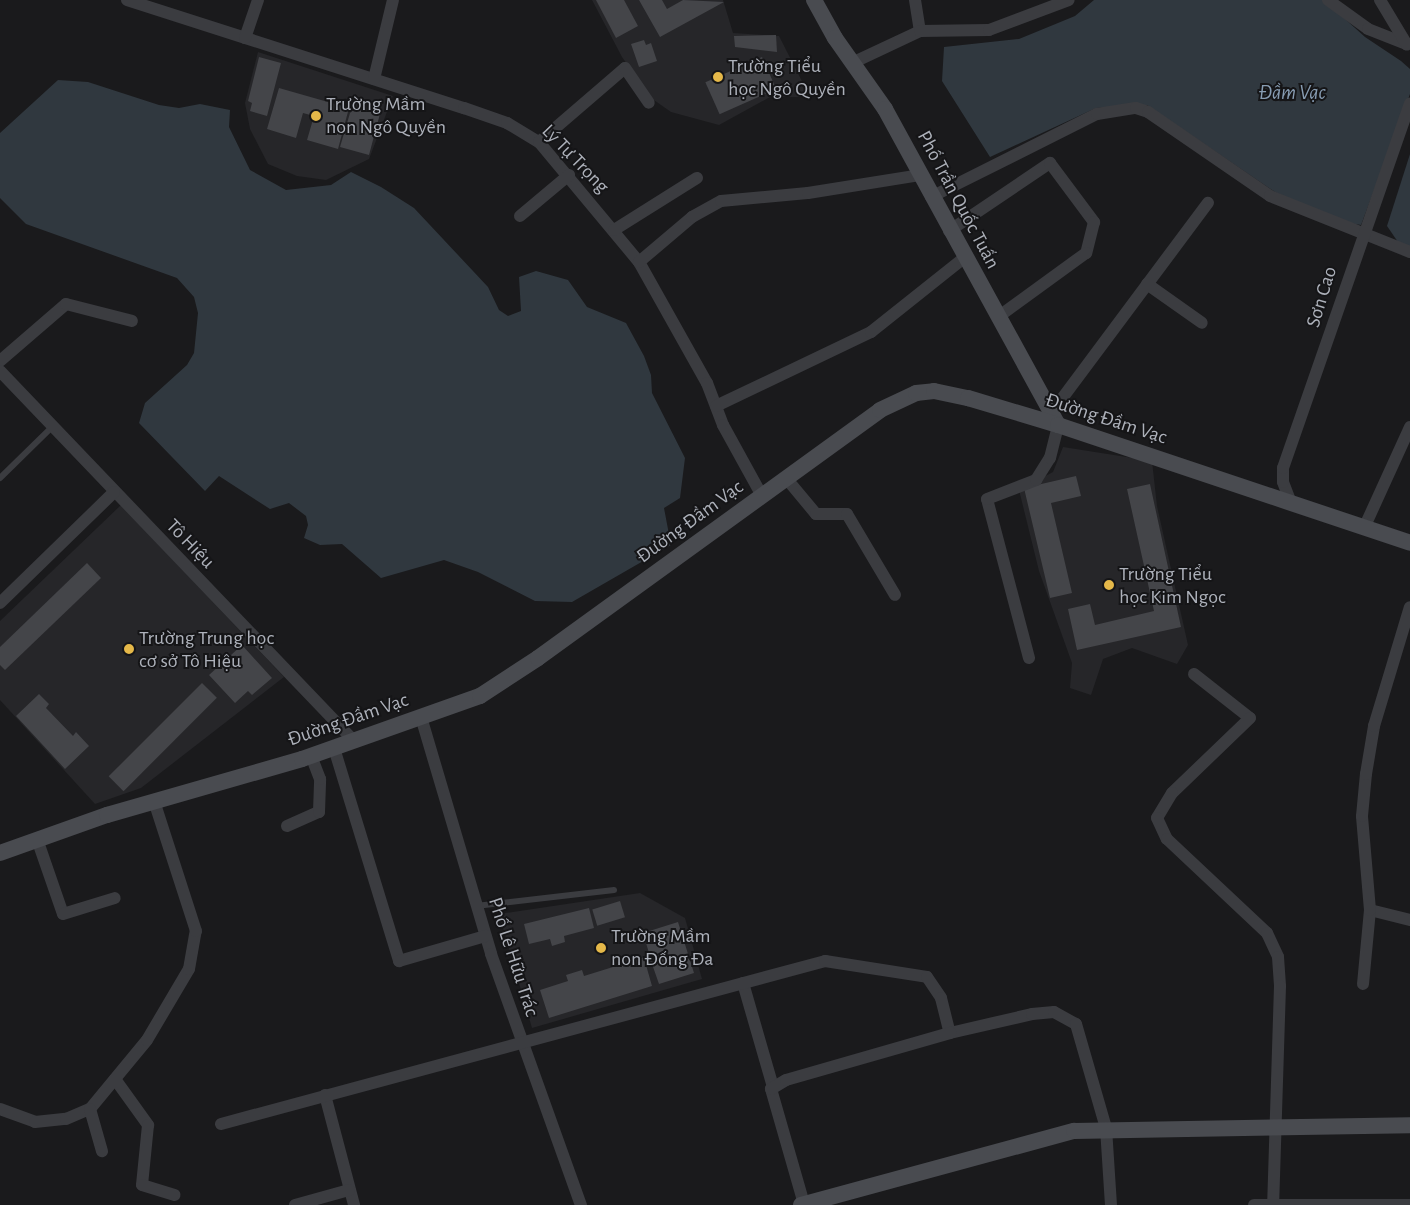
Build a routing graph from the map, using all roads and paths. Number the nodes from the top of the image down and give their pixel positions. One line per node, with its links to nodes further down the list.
1 (127, 0): 10 (street, Lý Tự Trọng)
2 (258, 0): 10 (street)
3 (392, 0): 13 (street)
4 (814, 0): 12 (street, Phố Trần Quốc Tuấn)
5 (915, 0): 9 (street)
6 (1069, 0): 9 (street)
7 (1328, 0): 11 (street)
8 (1380, 0): 11 (street)
9 (920, 31): 12 (street)
10 (245, 38): 13 (street, Lý Tự Trọng)
11 (1408, 48)
12 (852, 63): 18 (street, Phố Trần Quốc Tuấn)
13 (374, 79): 16 (street, Lý Tự Trọng)
14 (649, 103): 16 (street)
15 (1410, 104): 25 (street, Sơn Cao)
16 (539, 142): 17 (street, Lý Tự Trọng)
17 (569, 175): 22 (street); 23 (street, Lý Tự Trọng)
18 (920, 175): 20 (street, Phố Trần Quốc Tuấn); 28 (street)
19 (697, 178): 23 (street)
20 (931, 197): 24 (street, Phố Trần Quốc Tuấn); 25 (street)
21 (1208, 202): 29 (street)
22 (520, 216)
23 (614, 230): 28 (street, Lý Tự Trọng)
24 (949, 231): 27 (street, Phố Trần Quốc Tuấn); 30 (street)
25 (1362, 235): 26 (street); 43 (street, Sơn Cao)
26 (1410, 252)
27 (964, 258): 30 (street, Phố Trần Quốc Tuấn); 35 (street)
28 (639, 262): 35 (street, Lý Tự Trọng)
29 (1148, 284): 32 (street); 36 (street)
30 (998, 317): 36 (street, Phố Trần Quốc Tuấn)
31 (132, 321): 33 (street)
32 (1202, 323)
33 (0, 361)
34 (0, 371): 37 (street, Tô Hiệu)
35 (716, 406): 42 (street, Lý Tự Trọng)
36 (1055, 419): 40 (street, Đường Đầm Vạc); 43 (street, Đường Đầm Vạc); 49 (street)
37 (52, 427): 39 (lane); 41 (street, Tô Hiệu)
38 (1410, 427): 44 (street)
39 (0, 478)
40 (786, 478): 42 (street, Đường Đầm Vạc); 46 (street)
41 (114, 492): 47 (street); 52 (street, Tô Hiệu)
42 (762, 496): 51 (street, Đường Đầm Vạc)
43 (1291, 503): 44 (street, Đường Đầm Vạc)
44 (1364, 528): 45 (street, Đường Đầm Vạc)
45 (1410, 543)
46 (895, 595)
47 (0, 603)
48 (1410, 607): 62 (street)
49 (1029, 658)
50 (1194, 674): 75 (street)
51 (421, 717): 52 (street, Đường Đầm Vạc); 61 (street, Phố Lê Hữu Trác)
52 (354, 741): 53 (street, Đường Đầm Vạc)
53 (334, 748): 54 (street, Đường Đầm Vạc); 64 (street)
54 (311, 756): 55 (street, Đường Đầm Vạc); 56 (street)
55 (154, 801): 57 (street, Đường Đầm Vạc); 69 (street)
56 (287, 826)
57 (37, 840): 58 (street, Đường Đầm Vạc); 60 (street)
58 (0, 852)
59 (614, 890): 61 (lane)
60 (115, 898)
61 (476, 906): 64 (street, Phố Lê Hữu Trác)
62 (1370, 910): 63 (street); 66 (street)
63 (1410, 920)
64 (485, 936): 68 (street, Phố Lê Hữu Trác)
65 (743, 983): 67 (street); 68 (street); 70 (street)
66 (1363, 984)
67 (950, 1033): 70 (street); 77 (street)
68 (521, 1044): 71 (street); 84 (street, Phố Lê Hữu Trác)
69 (115, 1079): 73 (street); 80 (street)
70 (773, 1087): 85 (street)
71 (325, 1095): 74 (street); 79 (street)
72 (0, 1109): 73 (street)
73 (90, 1109): 78 (street)
74 (221, 1124)
75 (1277, 1125): 76 (street); 77 (street); 81 (street)
76 (1410, 1125)
77 (1106, 1128): 85 (street); 86 (street)
78 (102, 1151)
79 (349, 1190): 82 (street); 83 (street)
80 (175, 1195)
81 (1273, 1204): 87 (street); 88 (street)
82 (295, 1205)
83 (354, 1205)
84 (581, 1205)
85 (802, 1205)
86 (1111, 1205)
87 (1254, 1205)
88 (1380, 1205): 89 (street)
89 (1410, 1205)

